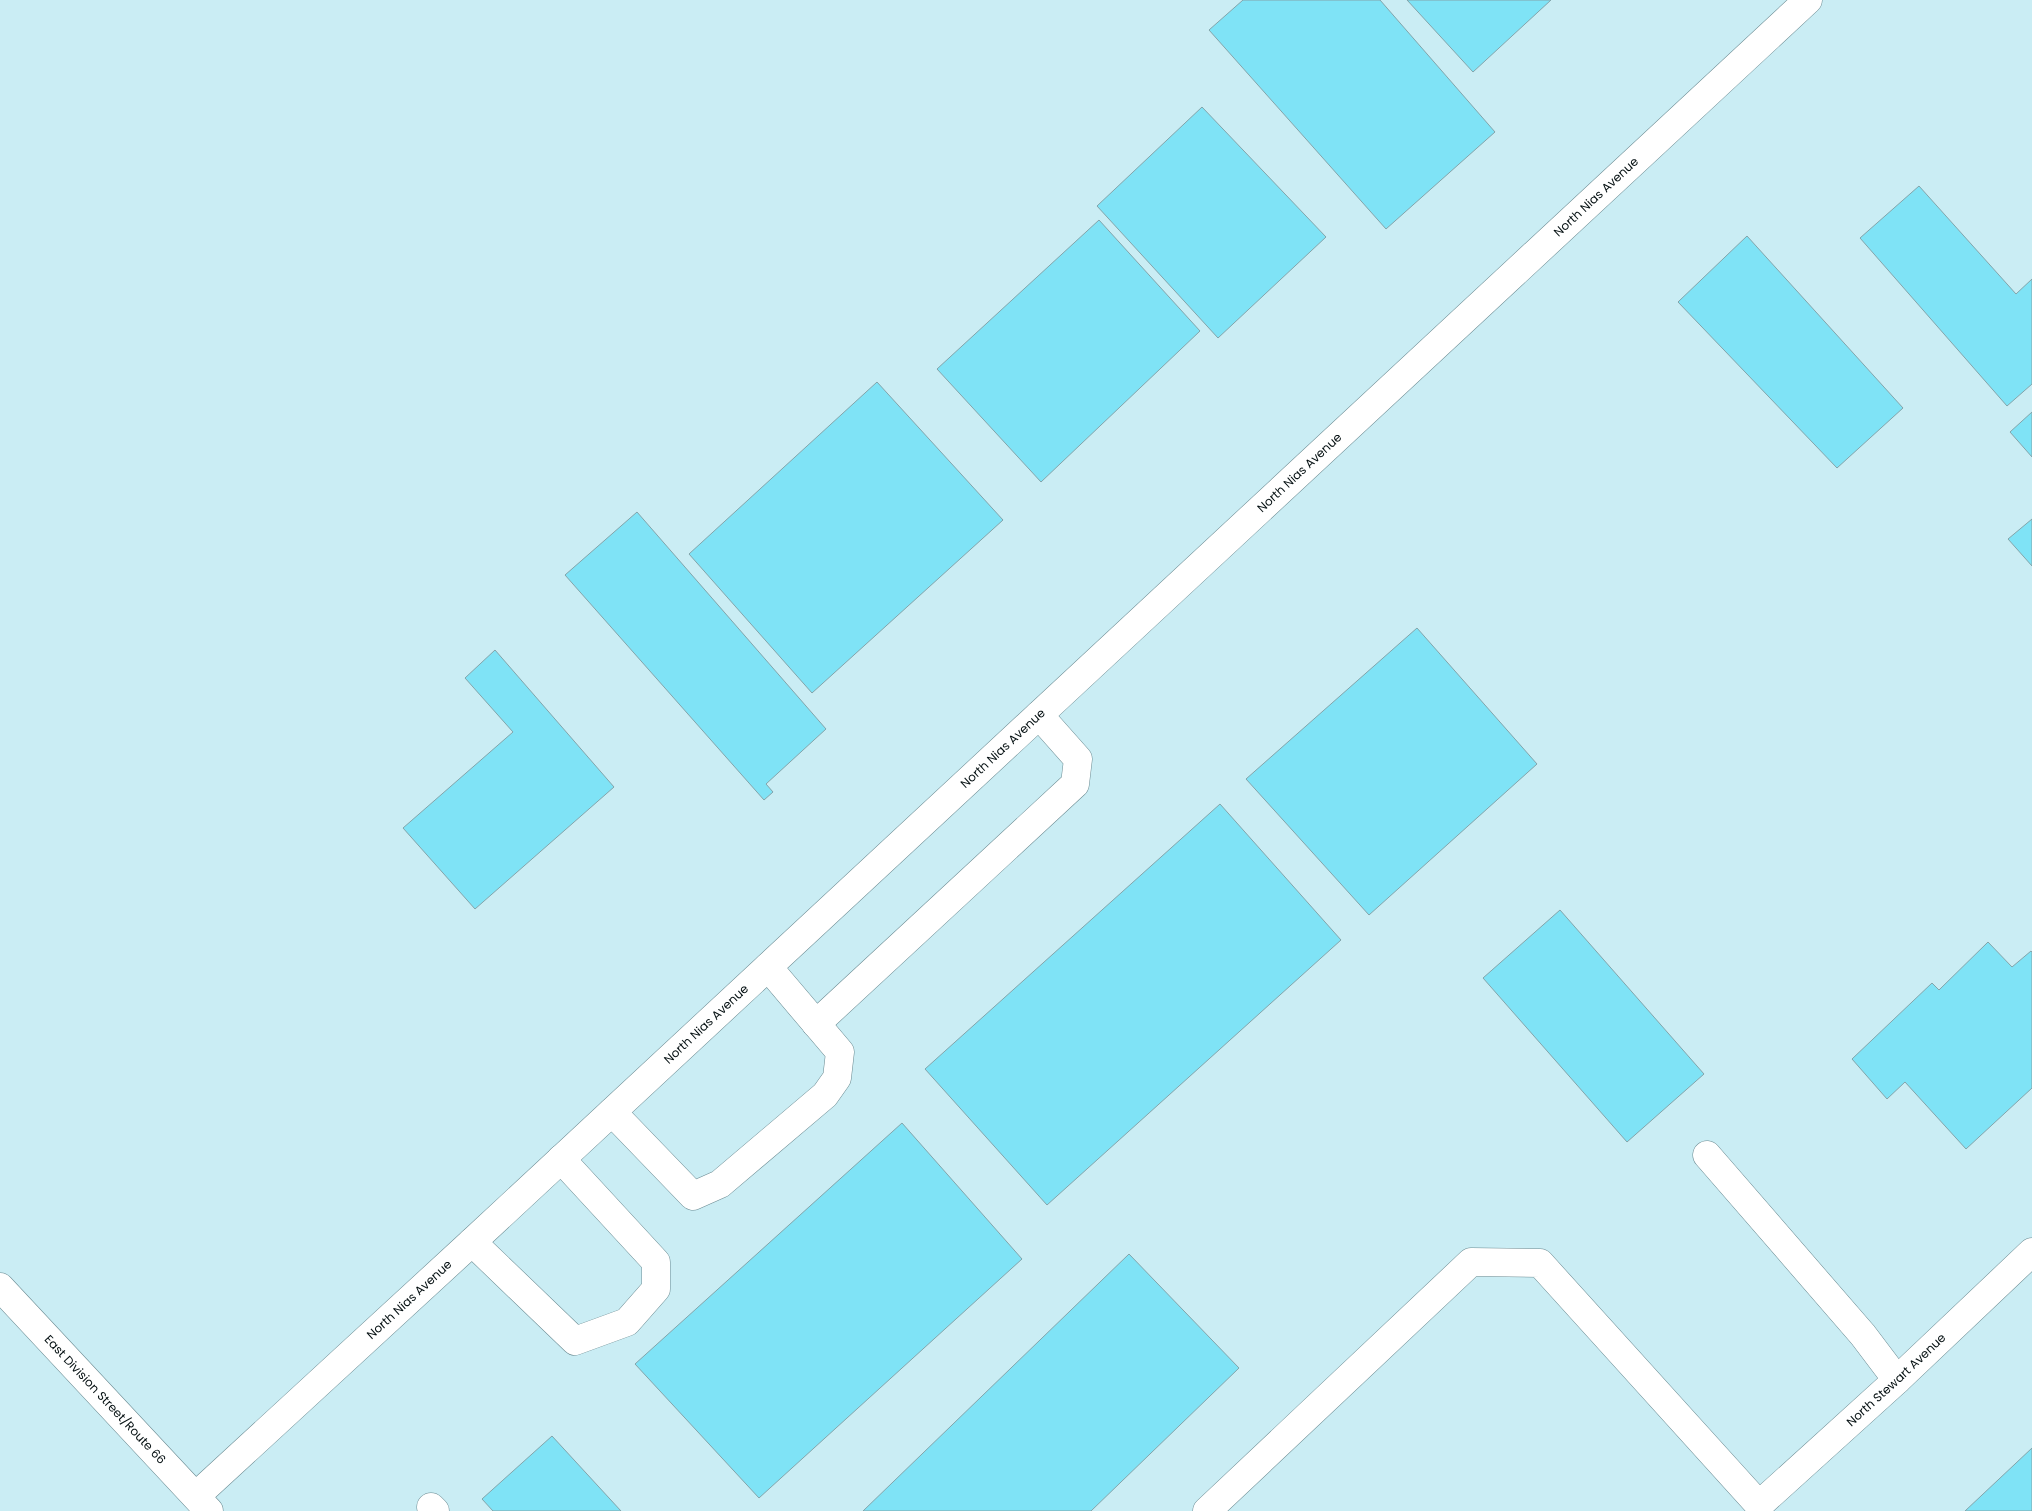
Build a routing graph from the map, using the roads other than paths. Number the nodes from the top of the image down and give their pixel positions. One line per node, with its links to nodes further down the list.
1 (1808, 0): 2 (street, North Nias Avenue)
2 (1039, 715): 3 (street, North Nias Avenue); 4 (street)
3 (768, 967): 4 (street); 5 (street, North Nias Avenue)
4 (816, 1024): 5 (street)
5 (612, 1112): 7 (street, North Nias Avenue)
6 (1707, 1155): 11 (street)
7 (561, 1159): 8 (street, North Nias Avenue); 8 (street)
8 (472, 1242): 12 (street, North Nias Avenue)
9 (2032, 1252): 11 (street, North Stewart Avenue)
10 (0, 1287): 12 (street, East Division Street/Route 66)
11 (1897, 1380): 13 (street, North Stewart Avenue)
12 (203, 1503)
13 (1207, 1511)

